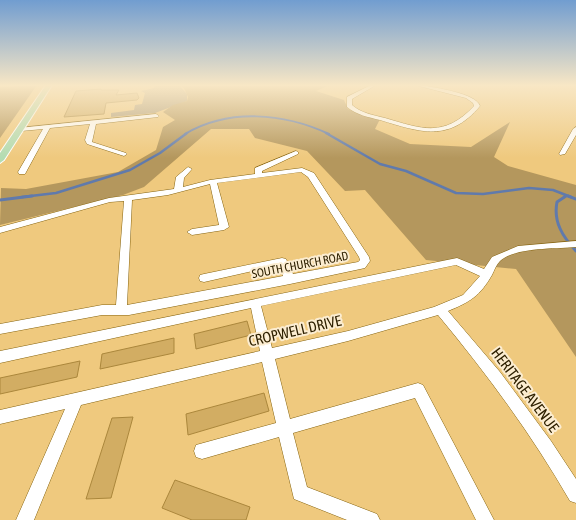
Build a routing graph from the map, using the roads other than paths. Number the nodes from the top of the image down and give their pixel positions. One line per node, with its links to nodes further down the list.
1 (33, 109): 7 (main road)
2 (355, 109): 3 (street)
3 (473, 109)
4 (156, 116): 5 (street)
5 (94, 122): 6 (street); 9 (street)
6 (48, 126): 7 (street); 14 (street)
7 (20, 129): 12 (main road)
8 (576, 129): 11 (street)
9 (124, 154)
10 (296, 154): 15 (street)
11 (562, 154)
12 (0, 160)
13 (188, 169): 17 (street)
14 (22, 172)
15 (260, 175): 16 (street, SOUTH CHURCH ROAD); 24 (street, SOUTH CHURCH ROAD)
16 (213, 182): 17 (street, SOUTH CHURCH ROAD); 20 (street)
17 (178, 191): 18 (street, SOUTH CHURCH ROAD)
18 (128, 198): 19 (street, SOUTH CHURCH ROAD); 26 (street)
19 (0, 230)
20 (192, 232)
21 (576, 244): 22 (street, CROPWELL DRIVE)
22 (487, 275): 25 (street); 27 (street, CROPWELL DRIVE)
23 (204, 278): 24 (street)
24 (290, 280): 26 (street, SOUTH CHURCH ROAD)
25 (255, 303): 29 (street); 30 (street)
26 (121, 309): 28 (street, SOUTH CHURCH ROAD)
27 (440, 310): 29 (street, CROPWELL DRIVE); 35 (street, HERITAGE AVENUE)
28 (0, 328)
29 (267, 354): 31 (street, CROPWELL DRIVE); 33 (street)
30 (0, 357)
31 (76, 401): 32 (street, CROPWELL DRIVE); 37 (street)
32 (0, 417)
33 (285, 427): 34 (street); 36 (street); 38 (street)
34 (202, 451)
35 (576, 495)
36 (363, 519)
37 (25, 520)
38 (485, 520)

